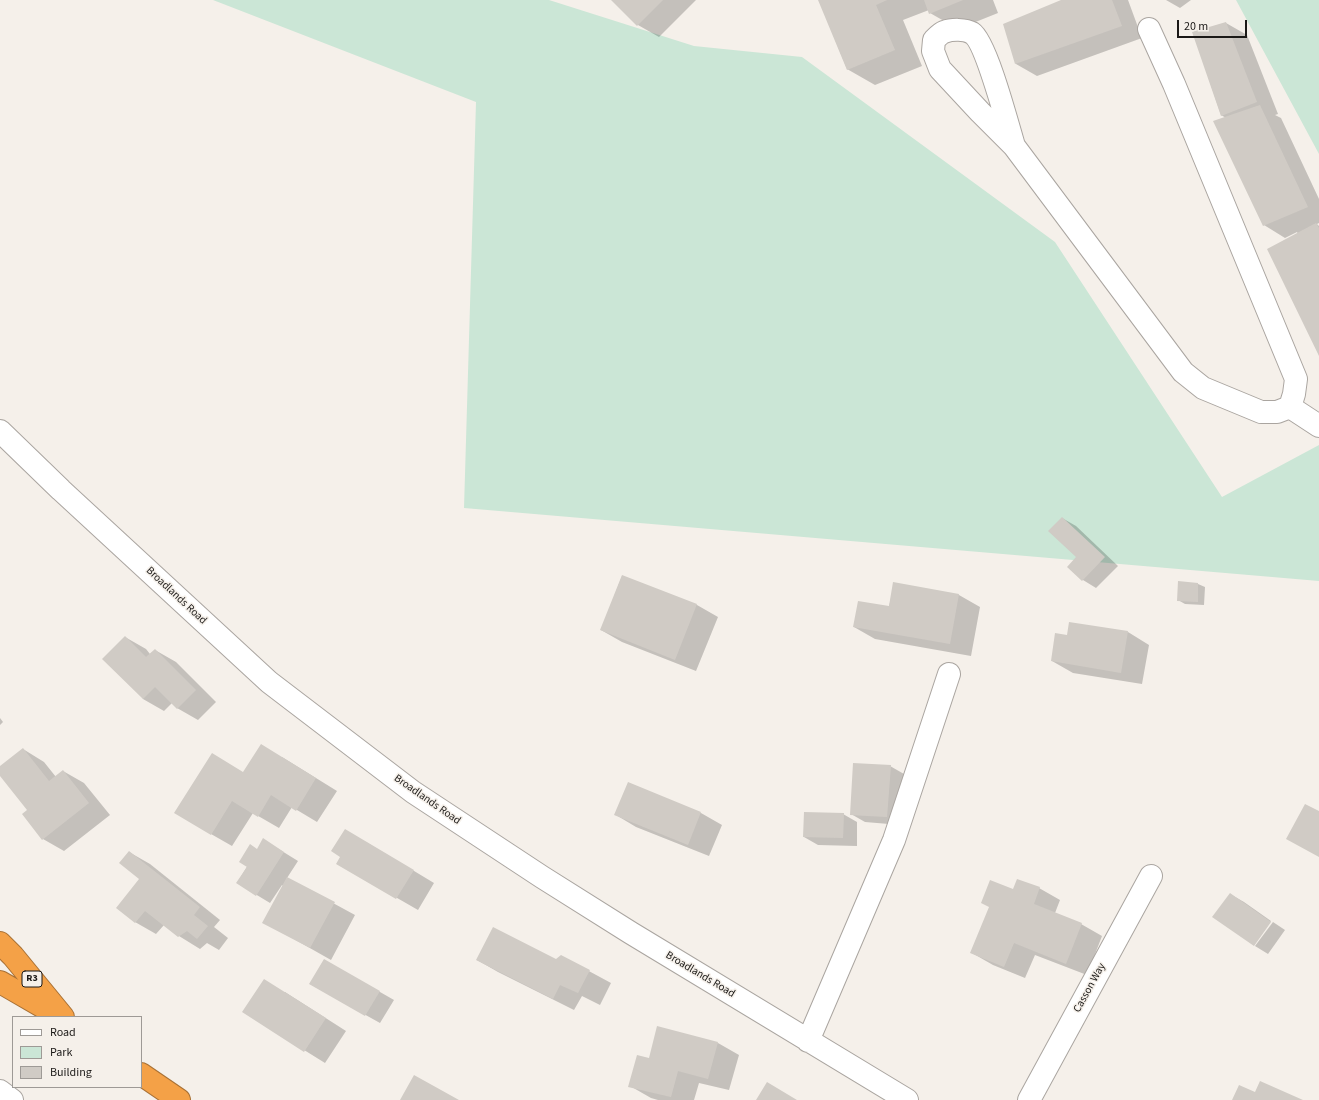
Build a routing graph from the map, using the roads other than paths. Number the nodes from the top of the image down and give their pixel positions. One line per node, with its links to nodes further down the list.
1 (1149, 29): 3 (street)
2 (1014, 146): 2 (street); 3 (street)
3 (1290, 407): 4 (street)
4 (1319, 426)
5 (0, 431): 12 (street, Broadlands Road)
6 (949, 674): 12 (street)
7 (1151, 876): 18 (street, Casson Way)
8 (0, 943): 11 (highway, R3)
9 (0, 982): 10 (highway, R3)
10 (58, 1016)
11 (62, 1016)
12 (808, 1041): 17 (street, Broadlands Road)
13 (142, 1075): 15 (highway)
14 (0, 1092): 16 (street)
15 (170, 1098)
16 (12, 1100)
17 (907, 1100)
18 (1030, 1100)

